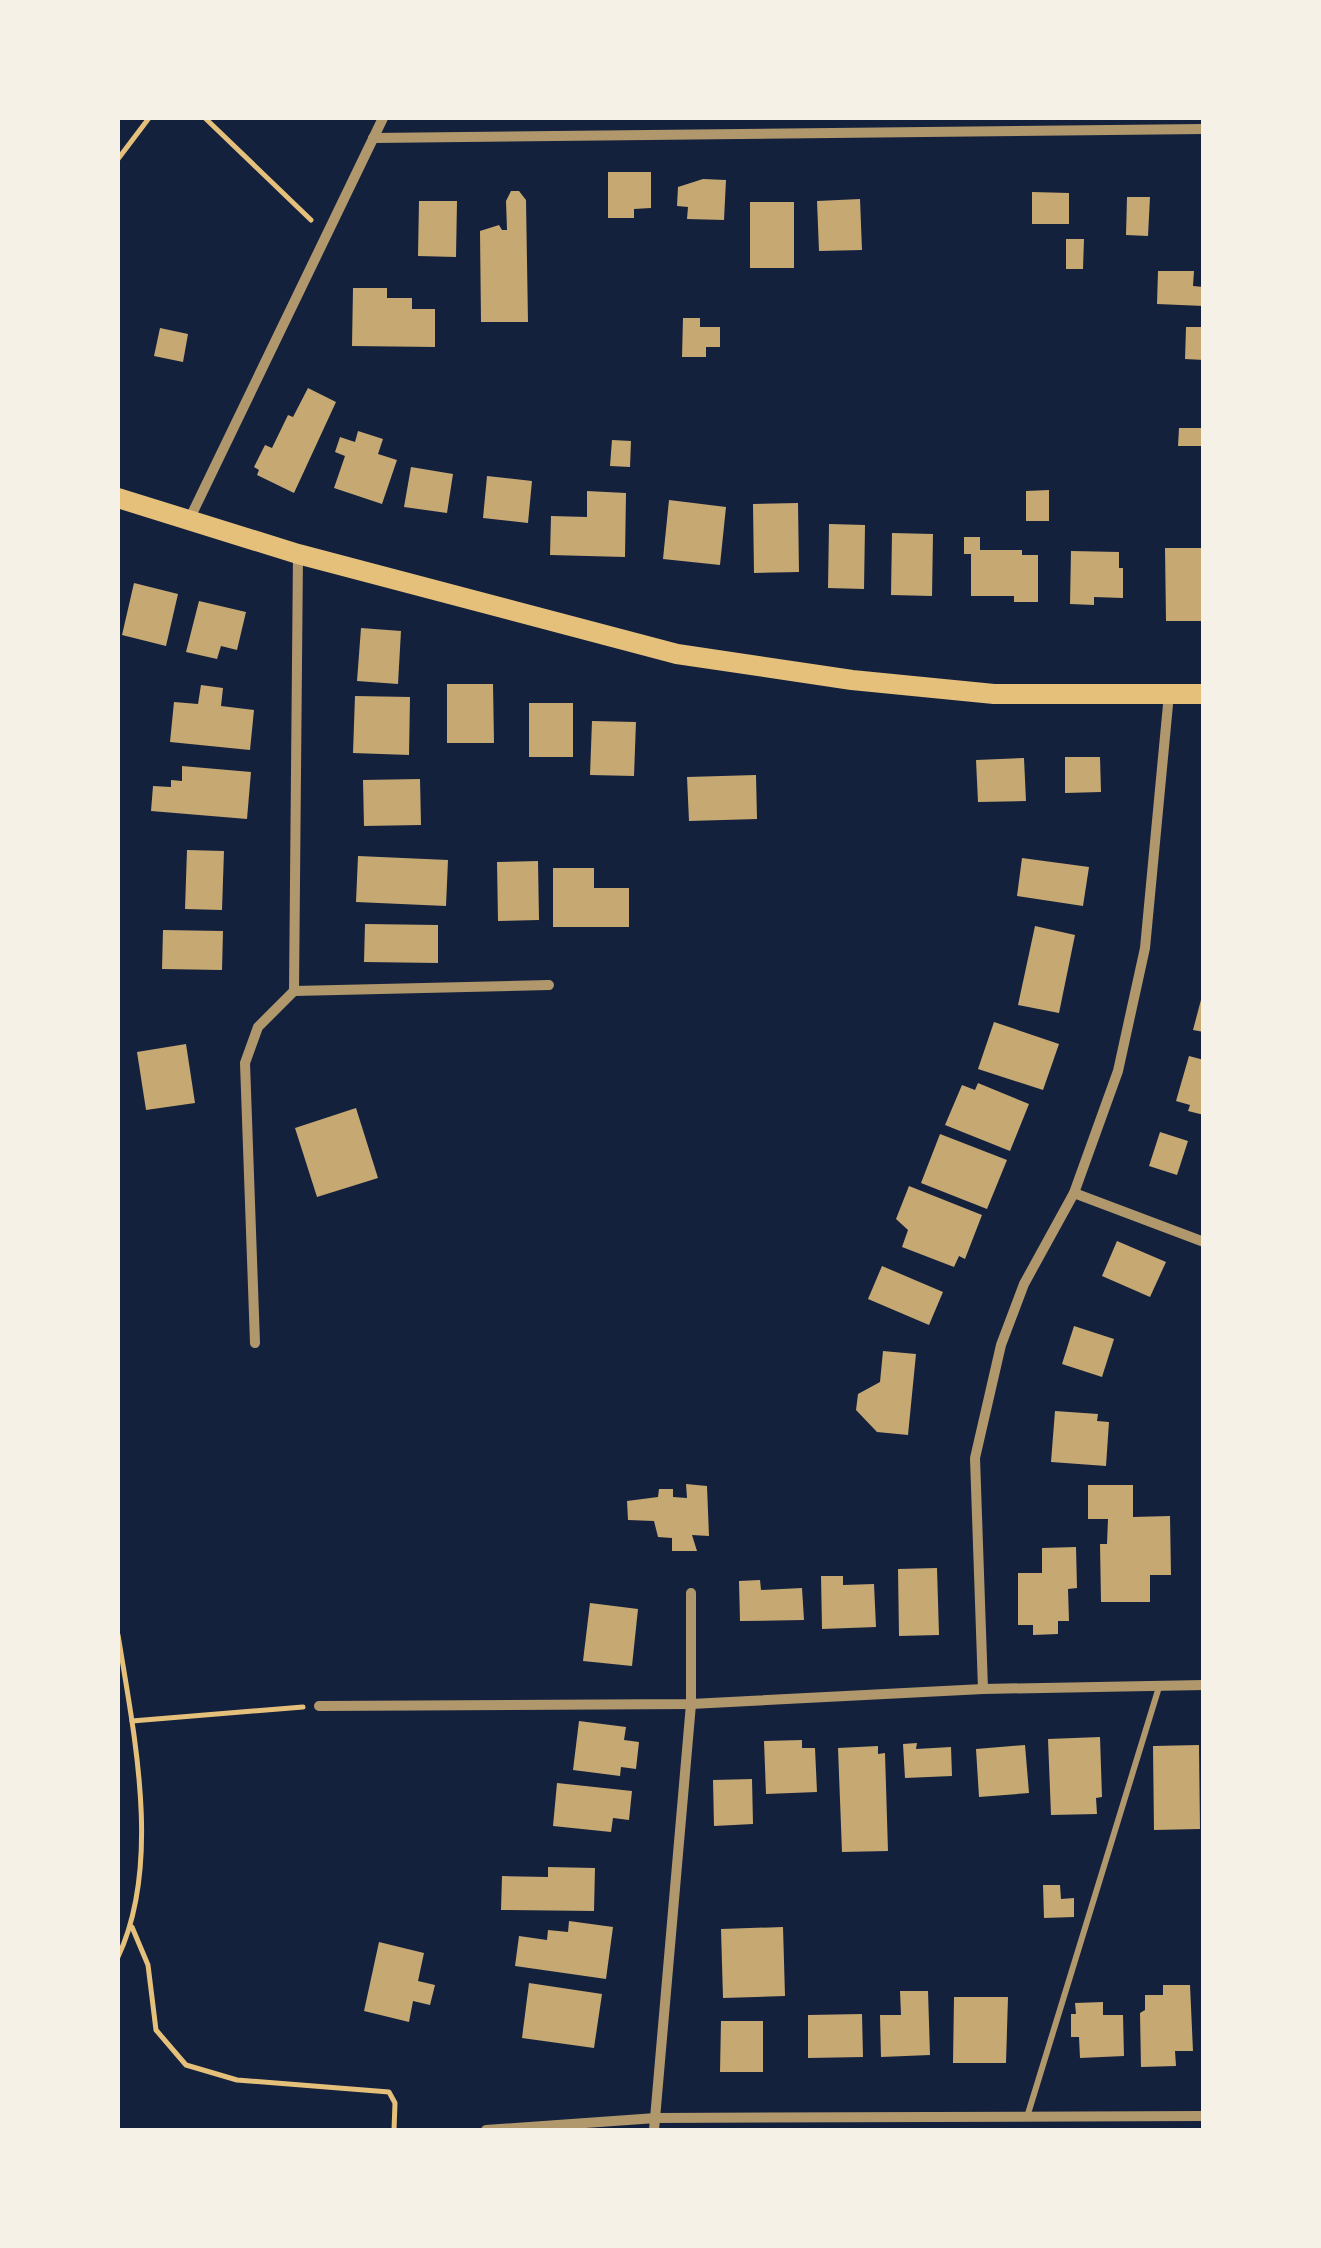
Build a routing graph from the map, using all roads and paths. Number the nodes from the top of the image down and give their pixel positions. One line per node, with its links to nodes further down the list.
1 (149, 118): 6 (path)
2 (206, 118): 7 (path)
3 (383, 118): 5 (street)
4 (1204, 129): 5 (street)
5 (373, 138): 7 (street)
6 (118, 159)
7 (326, 234): 10 (street)
8 (118, 498): 10 (main road)
9 (118, 511): 10 (main road)
10 (189, 521): 11 (main road)
11 (298, 554): 12 (main road); 15 (street)
12 (1169, 694): 13 (main road); 16 (street)
13 (1204, 694)
14 (549, 986): 15 (street)
15 (294, 991): 18 (street)
16 (1074, 1193): 17 (street); 23 (street)
17 (1204, 1242)
18 (255, 1343)
19 (691, 1593): 24 (street)
20 (118, 1635): 26 (path)
21 (1160, 1685): 22 (street); 23 (street); 31 (lane)
22 (1204, 1685)
23 (982, 1688): 24 (street)
24 (691, 1704): 25 (street); 32 (street)
25 (319, 1706): 26 (path)
26 (132, 1721): 27 (path)
27 (132, 1927): 28 (path); 33 (path)
28 (118, 1957)
29 (1168, 2116): 30 (street); 31 (street); 35 (street)
30 (1204, 2116)
31 (1027, 2117): 32 (street)
32 (655, 2124): 34 (street)
33 (394, 2130)
34 (486, 2130)
35 (1168, 2130)

